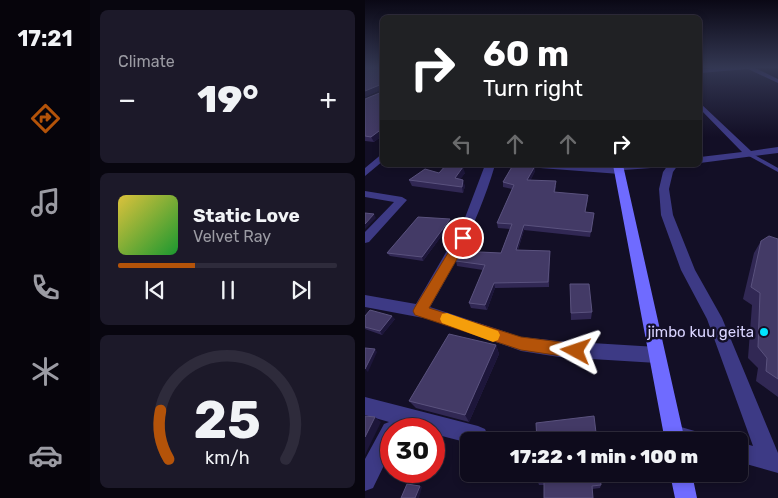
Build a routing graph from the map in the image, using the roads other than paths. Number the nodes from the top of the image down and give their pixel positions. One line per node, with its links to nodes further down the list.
1 (702, 107): 3 (street)
2 (778, 150): 3 (street)
3 (749, 154): 5 (street); 10 (lane)
4 (380, 159): 11 (street)
5 (702, 160)
6 (489, 167): 15 (street)
7 (593, 167): 9 (street)
8 (672, 167): 24 (street)
9 (619, 168): 16 (street)
10 (778, 170)
11 (365, 173)
12 (365, 194): 13 (street)
13 (365, 240)
14 (365, 301): 15 (street)
15 (420, 311): 16 (street)
16 (657, 355): 20 (street)
17 (365, 406): 18 (street)
18 (383, 418)
19 (445, 432): 21 (street)
20 (673, 432)
21 (460, 434)
22 (380, 452): 25 (street)
23 (748, 454): 24 (street)
24 (773, 461)
25 (365, 480)
26 (683, 482): 27 (street)
27 (686, 498)

